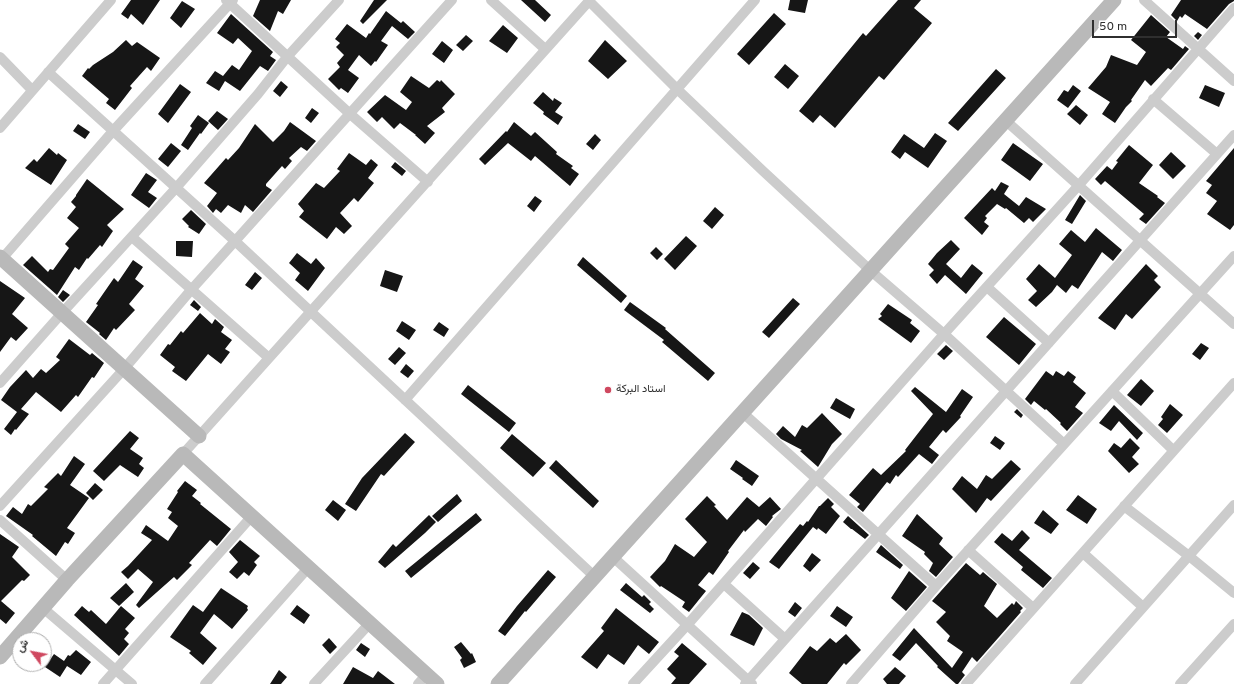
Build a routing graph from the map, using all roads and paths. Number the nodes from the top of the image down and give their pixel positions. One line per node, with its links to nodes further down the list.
1 (111, 0): 15 (street)
2 (339, 0): 14 (street)
3 (452, 0): 20 (street)
4 (491, 0): 11 (street)
5 (755, 0): 17 (street)
6 (1114, 0): 21 (street)
7 (1144, 0): 12 (street)
8 (230, 1): 14 (street); 23 (street)
9 (590, 1): 11 (street); 17 (street)
10 (1234, 8): 12 (street)
11 (545, 49): 26 (street)
12 (1197, 49): 16 (street); 19 (street)
13 (0, 57): 18 (street)
14 (287, 57): 20 (street); 28 (street)
15 (48, 72): 18 (street); 23 (street)
16 (1234, 81)
17 (676, 88): 34 (street); 49 (street)
18 (32, 90): 22 (street)
19 (1153, 99): 25 (street); 27 (street)
20 (349, 113): 26 (street); 31 (street)
21 (1005, 120): 27 (street); 34 (street)
22 (0, 128)
23 (113, 131): 28 (street); 33 (street)
24 (1234, 135): 25 (street)
25 (1217, 154): 30 (street)
26 (428, 182): 39 (street)
27 (1079, 185): 30 (street); 35 (street)
28 (176, 188): 29 (street); 31 (street)
29 (132, 237): 36 (street); 38 (street)
30 (1140, 241): 37 (street); 42 (street)
31 (235, 242): 36 (street); 39 (street)
32 (1234, 256): 37 (street)
33 (1, 259): 38 (street)
34 (871, 271): 41 (street); 50 (street)
35 (987, 287): 41 (street); 42 (street)
36 (191, 290): 43 (street); 44 (street)
37 (1200, 294): 40 (street); 48 (street)
38 (62, 313): 44 (street); 45 (street)
39 (311, 313): 43 (street); 49 (street)
40 (1234, 324)
41 (944, 334): 47 (street); 55 (street)
42 (1049, 343): 47 (street)
43 (269, 358): 51 (street)
44 (124, 369): 51 (street); 56 (street)
45 (0, 383)
46 (1234, 383): 53 (street)
47 (1006, 391): 52 (street); 61 (street)
48 (1112, 392): 52 (street); 53 (street)
49 (405, 400): 67 (street)
50 (743, 413): 55 (street); 64 (street)
51 (199, 436): 54 (street)
52 (1064, 444): 62 (street)
53 (1174, 450): 57 (street)
54 (183, 454): 59 (street); 68 (street)
55 (816, 479): 61 (street); 69 (street)
56 (0, 506)
57 (1124, 506): 63 (street); 65 (street)
58 (1234, 506): 65 (street)
59 (252, 516): 66 (street); 80 (street)
60 (0, 520): 68 (street)
61 (879, 534): 70 (street); 78 (street)
62 (968, 550): 70 (street); 74 (street)
63 (1083, 553): 72 (street); 74 (street)
64 (614, 556): 67 (street); 76 (street)
65 (1189, 556): 71 (street); 72 (street)
66 (309, 567): 75 (street); 85 (street)
67 (595, 577): 87 (street)
68 (68, 580): 73 (street)
69 (724, 584): 76 (street); 78 (street)
70 (936, 586): 89 (street)
71 (1234, 593)
72 (1144, 607): 91 (street)
73 (43, 608): 79 (street); 80 (street)
74 (1033, 608): 90 (street)
75 (370, 624): 81 (street); 86 (street)
76 (688, 624): 82 (street); 88 (street)
77 (1234, 624): 92 (street)
78 (786, 639): 82 (street)
79 (0, 657)
80 (115, 670): 83 (street); 84 (street)
81 (427, 681)
82 (749, 683)
83 (103, 684)
84 (132, 684)
85 (205, 684)
86 (314, 684)
87 (498, 684)
88 (633, 684)
89 (851, 684)
90 (966, 684)
91 (1075, 684)
92 (1180, 684)

